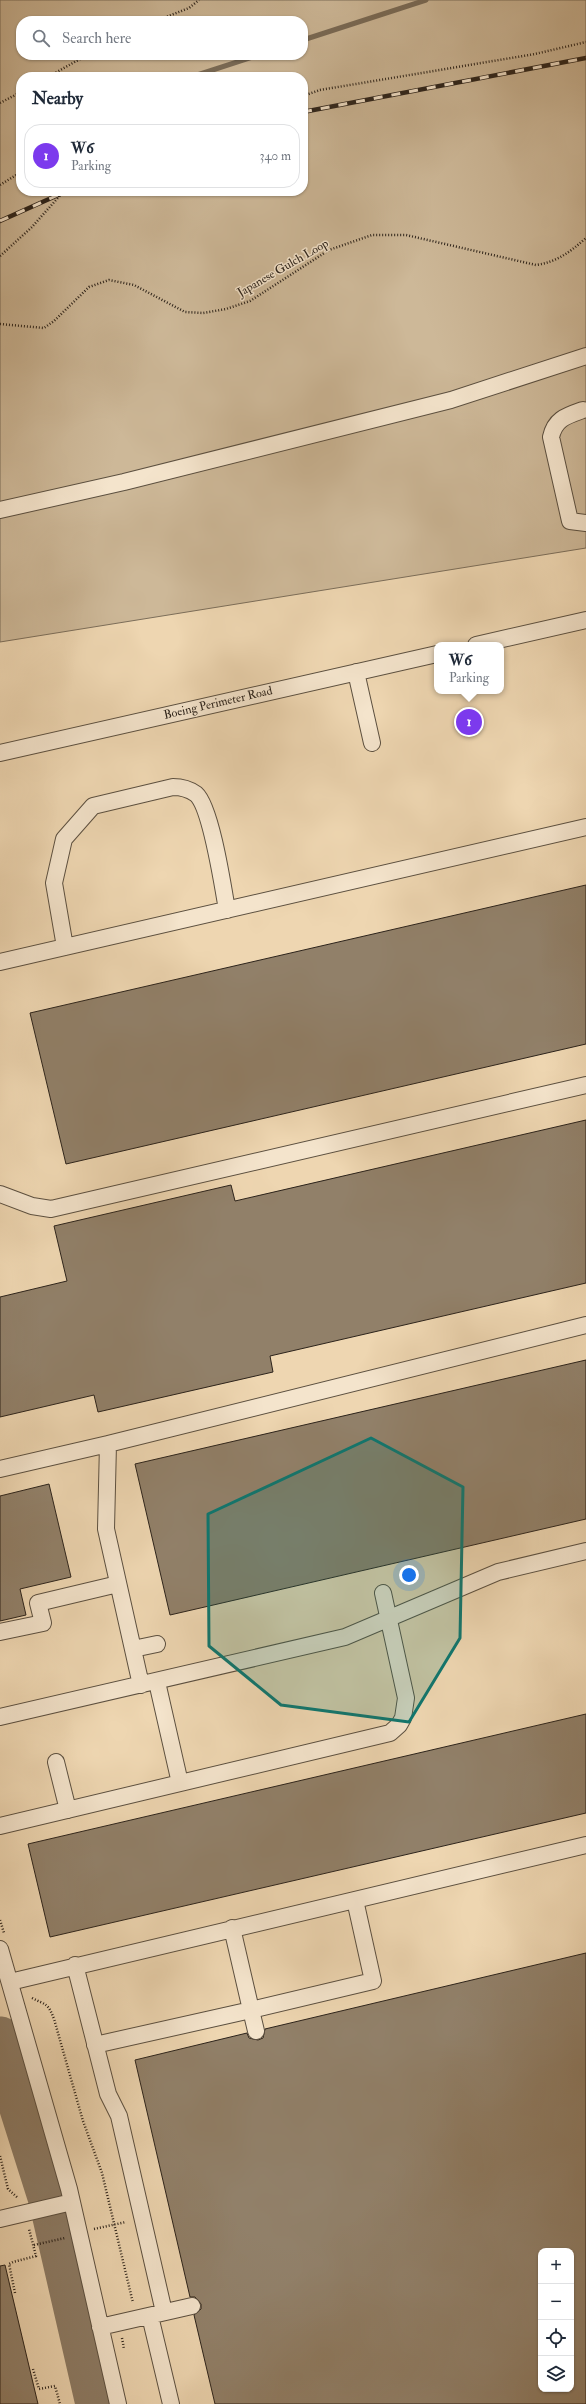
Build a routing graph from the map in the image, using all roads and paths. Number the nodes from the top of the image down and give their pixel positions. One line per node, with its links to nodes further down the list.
1 (199, 0): 2 (path)
2 (169, 16)
3 (586, 42): 6 (path)
4 (79, 60): 5 (path)
5 (57, 72)
6 (308, 94)
7 (16, 95): 8 (path)
8 (0, 103)
9 (16, 175): 10 (path)
10 (0, 185)
11 (60, 196): 13 (path)
12 (586, 238): 14 (path, Japanese Gulch Loop)
13 (0, 256)
14 (0, 324)
15 (586, 356): 17 (lane)
16 (583, 410): 18 (lane)
17 (0, 510)
18 (586, 523)
19 (586, 620): 20 (lane)
20 (489, 642)
21 (434, 655): 22 (lane, Boeing Perimeter Road)
22 (356, 672): 23 (lane); 24 (lane, Boeing Perimeter Road)
23 (372, 743)
24 (0, 753)
25 (586, 827): 26 (lane)
26 (227, 910): 27 (lane); 27 (lane)
27 (66, 947): 28 (lane)
28 (0, 962)
29 (586, 1085): 30 (lane)
30 (0, 1194)
31 (586, 1325): 32 (lane)
32 (108, 1444): 33 (lane); 35 (lane)
33 (0, 1469)
34 (586, 1551): 37 (lane)
35 (118, 1584): 38 (lane); 40 (lane)
36 (383, 1593): 37 (lane)
37 (388, 1619): 41 (lane); 45 (lane)
38 (0, 1632)
39 (157, 1644): 40 (lane)
40 (133, 1649): 42 (lane)
41 (157, 1682): 42 (lane); 45 (lane)
42 (141, 1686): 43 (lane)
43 (0, 1717)
44 (56, 1762): 46 (lane)
45 (180, 1783): 46 (lane)
46 (68, 1810): 47 (lane)
47 (0, 1826)
48 (586, 1846): 49 (lane)
49 (355, 1900): 51 (lane); 55 (lane)
50 (0, 1920): 52 (path)
51 (232, 1928): 53 (lane); 55 (lane)
52 (3, 1944): 54 (lane)
53 (75, 1965): 54 (lane); 57 (lane)
54 (16, 1980): 58 (lane); 60 (path)
55 (251, 2010): 56 (lane); 57 (lane)
56 (256, 2031)
57 (95, 2045): 62 (lane)
58 (72, 2202): 59 (lane); 64 (lane)
59 (0, 2219)
60 (127, 2305)
61 (192, 2306): 62 (lane)
62 (157, 2314): 63 (lane); 69 (lane)
63 (120, 2323): 64 (lane); 65 (path)
64 (100, 2327): 68 (lane)
65 (125, 2356)
66 (34, 2369): 67 (path)
67 (60, 2404)
68 (118, 2404)
69 (171, 2404)

